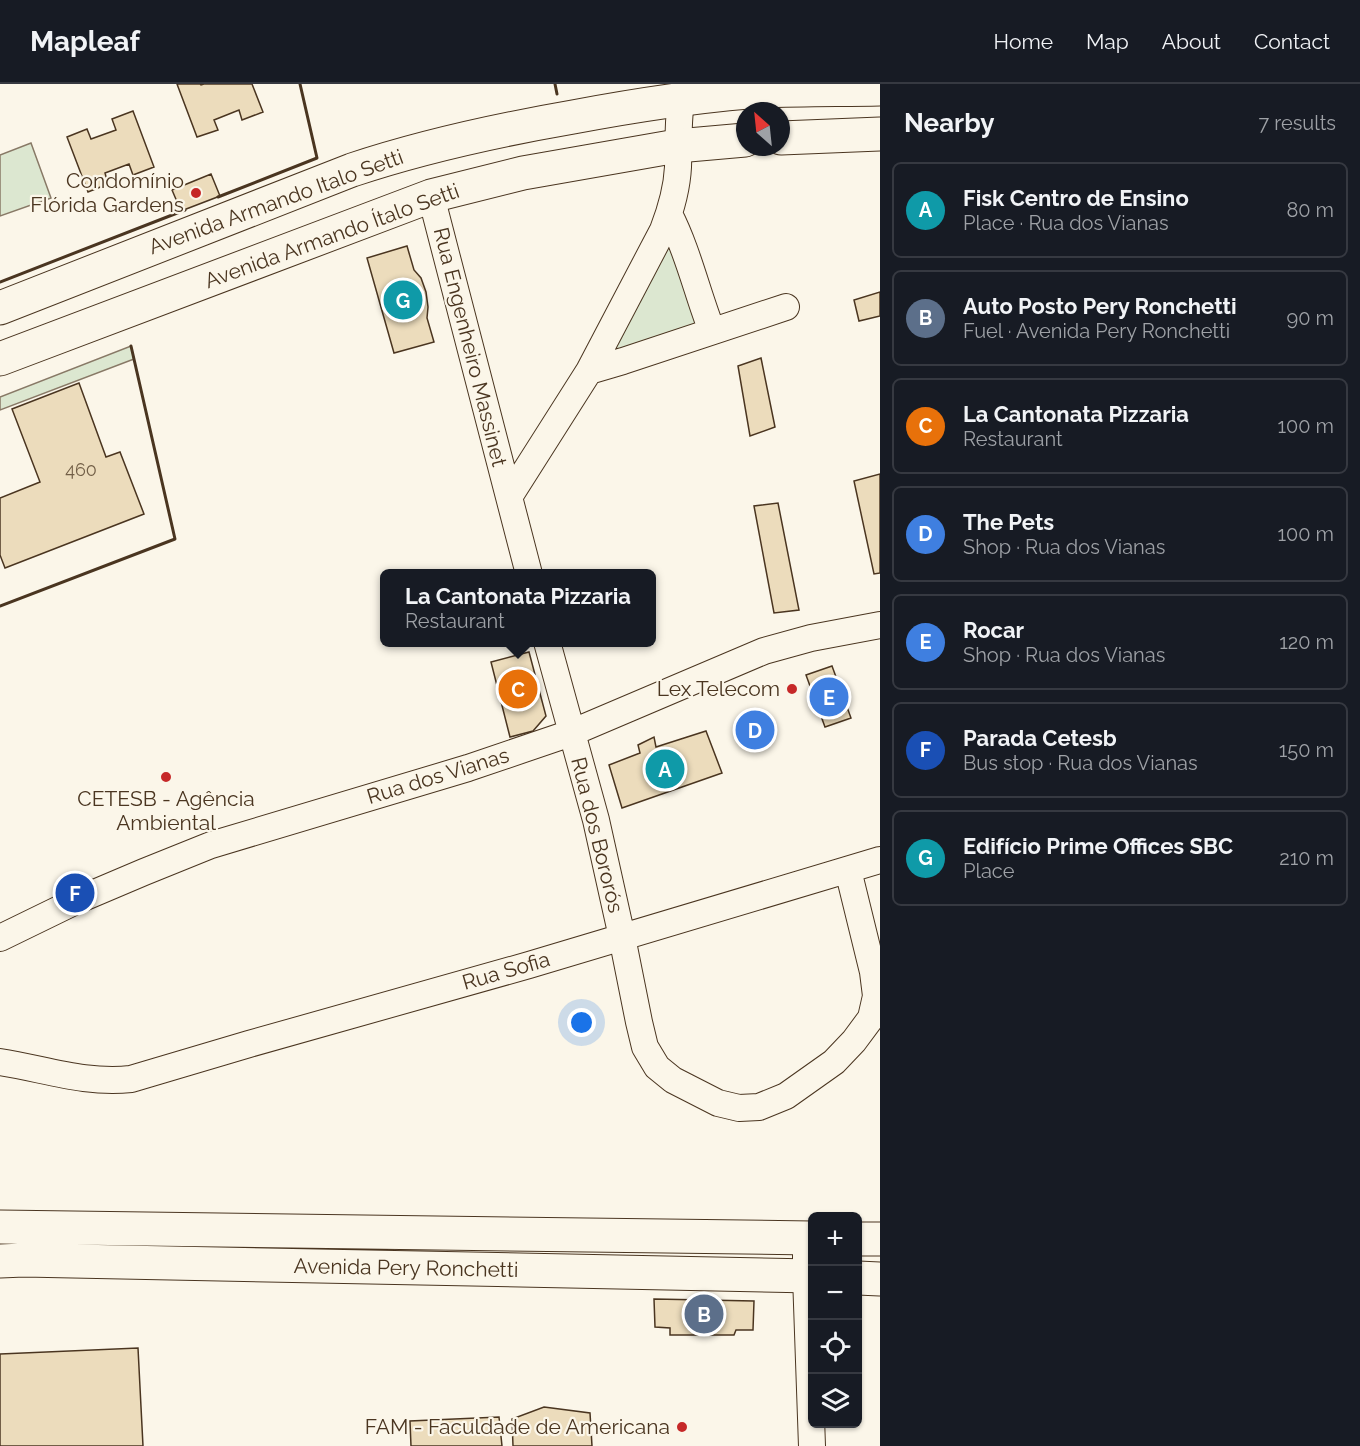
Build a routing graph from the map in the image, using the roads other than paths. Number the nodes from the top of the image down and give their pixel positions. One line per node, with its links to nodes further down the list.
1 (880, 88): 2 (main road, Avenida Armando Italo Setti)
2 (683, 92): 3 (main road, Avenida Armando Italo Setti); 9 (street)
3 (632, 106): 10 (main road, Avenida Armando Italo Setti); 11 (main road)
4 (880, 120): 5 (main road)
5 (790, 121)
6 (880, 134): 7 (main road)
7 (790, 138)
8 (736, 141): 9 (main road, Avenida Armando Ítalo Setti)
9 (677, 146): 11 (main road, Avenida Armando Ítalo Setti); 13 (street)
10 (352, 170): 14 (main road); 15 (main road, Avenida Armando Italo Setti)
11 (463, 188): 12 (main road, Avenida Armando Ítalo Setti)
12 (432, 196): 14 (main road, Avenida Armando Ítalo Setti); 22 (street, Rua Engenheiro Massinet)
13 (669, 214): 19 (street); 21 (street)
14 (332, 234): 18 (main road, Avenida Armando Ítalo Setti)
15 (97, 270): 17 (main road, Avenida Armando Italo Setti); 18 (main road)
16 (786, 307): 19 (street)
17 (0, 308)
18 (110, 317): 20 (main road, Avenida Armando Ítalo Setti)
19 (712, 331): 21 (street)
20 (0, 359)
21 (589, 371): 22 (street)
22 (509, 497): 23 (street, Rua Engenheiro Massinet)
23 (528, 569)
24 (880, 625): 26 (street, Rua dos Vianas)
25 (549, 647): 26 (street, Rua dos Bororós)
26 (571, 733): 29 (street, Rua dos Bororós); 30 (street, Rua dos Vianas)
27 (880, 860): 28 (street, Rua Sofia)
28 (848, 870): 29 (street, Rua Sofia); 29 (street, Rua dos Bororós)
29 (622, 937): 31 (street, Rua Sofia)
30 (0, 938)
31 (0, 1062)
32 (0, 1227): 33 (main road, Avenida Pery Ronchetti)
33 (808, 1238)
34 (862, 1239): 35 (main road)
35 (880, 1239)
36 (0, 1261): 37 (main road, Avenida Pery Ronchetti)
37 (808, 1276)
38 (862, 1278): 39 (main road)
39 (880, 1279)
40 (810, 1320): 41 (street)
41 (812, 1446)

